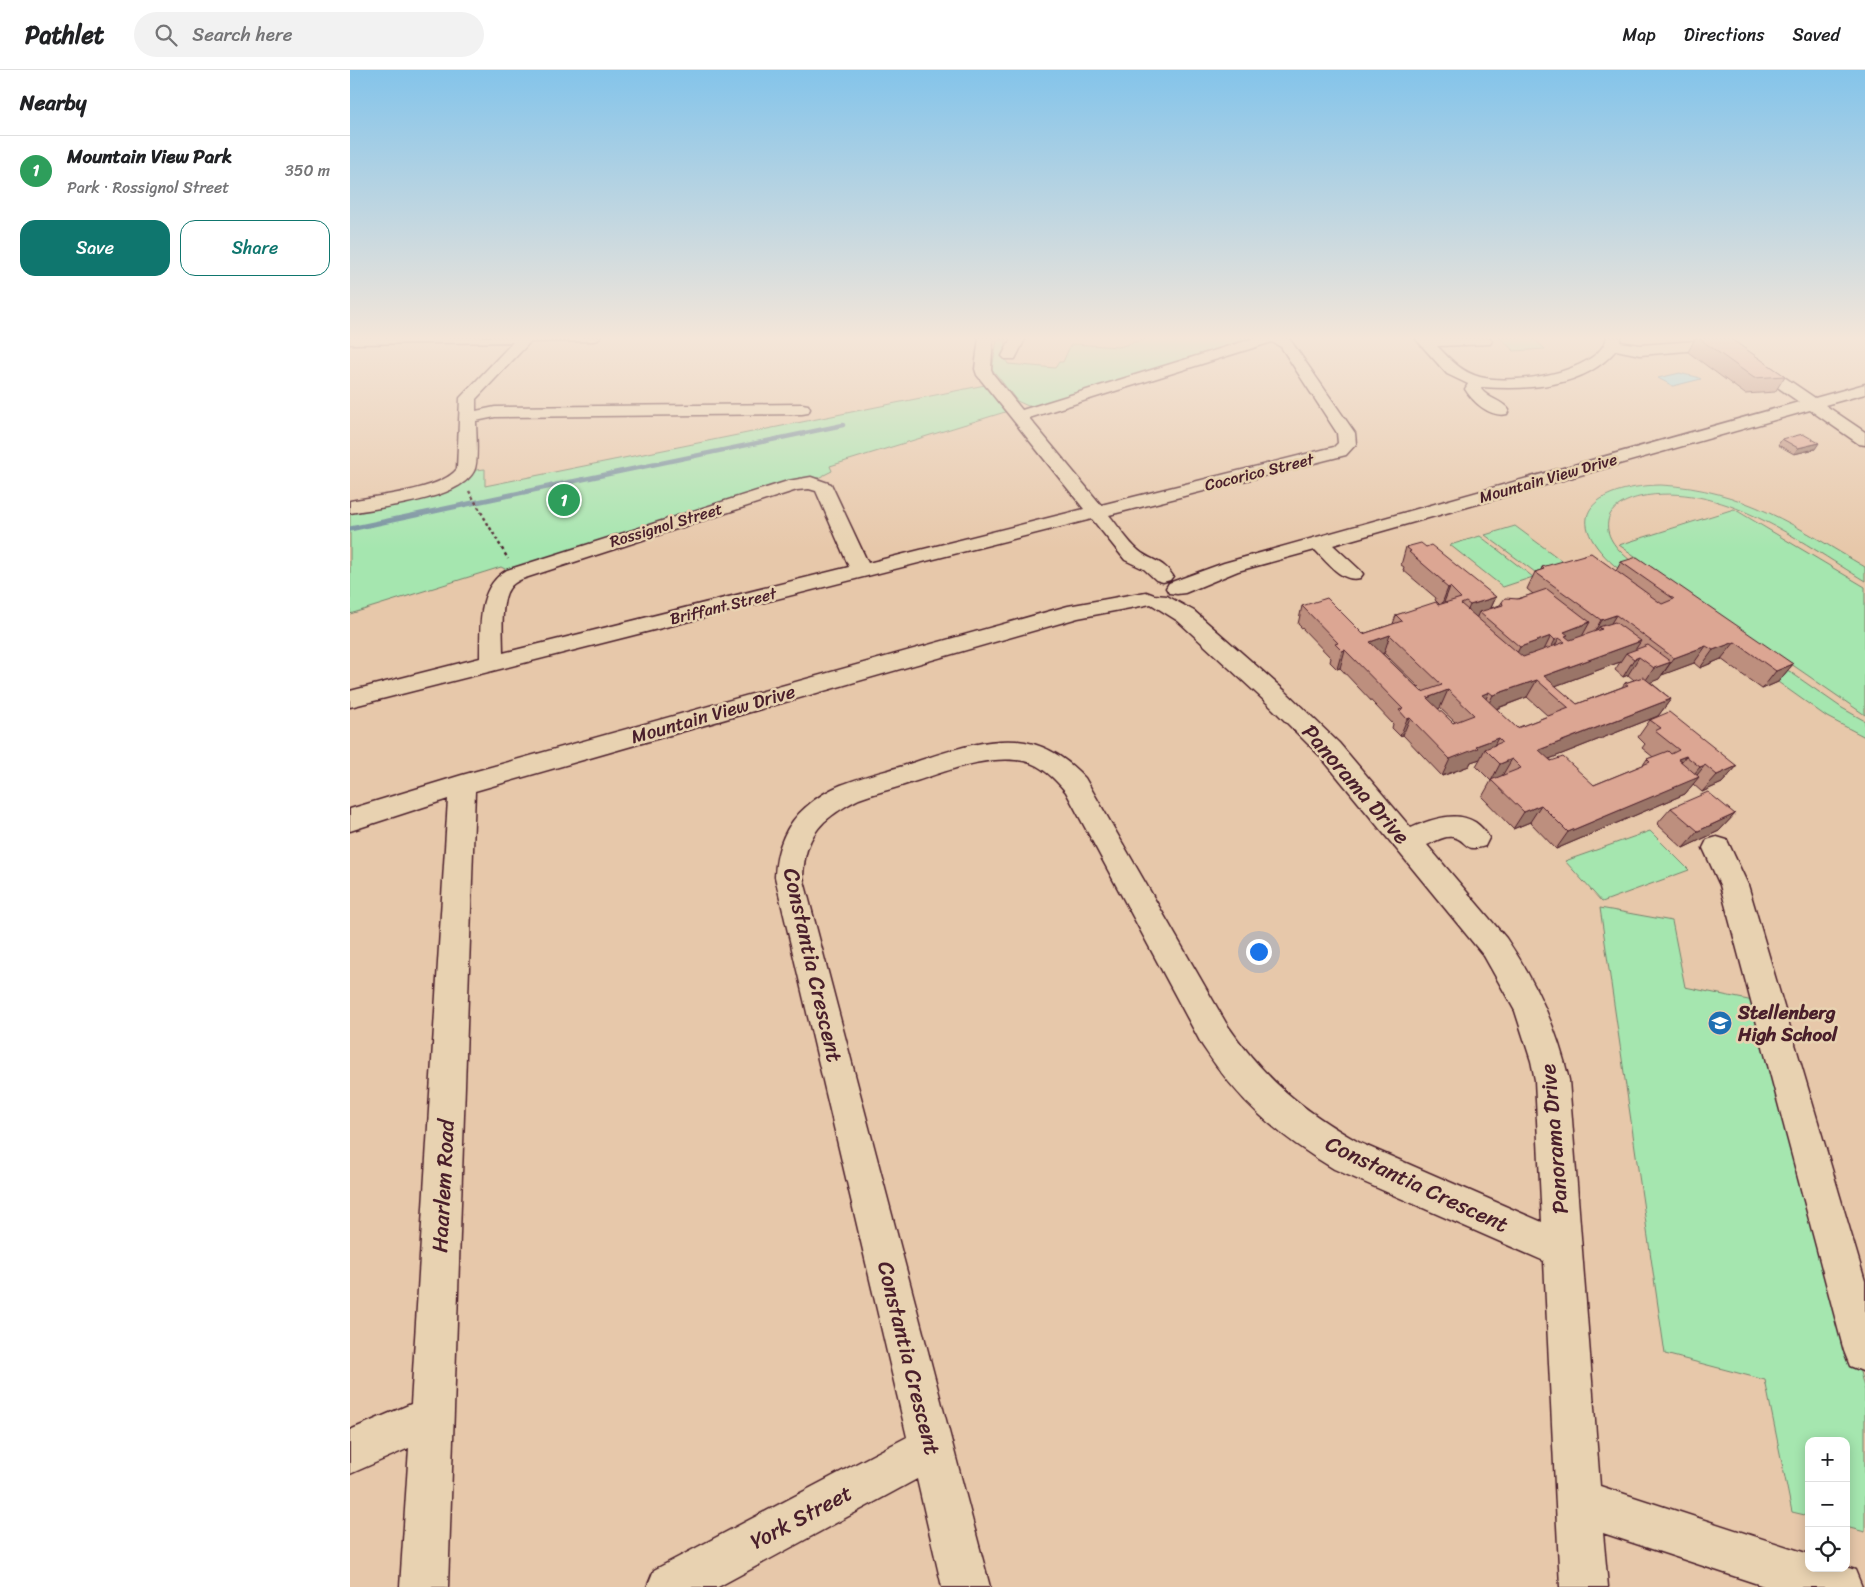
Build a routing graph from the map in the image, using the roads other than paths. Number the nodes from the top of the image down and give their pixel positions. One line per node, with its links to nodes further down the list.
1 (467, 408): 11 (street)
2 (802, 408): 11 (street)
3 (1012, 408): 10 (street)
4 (1045, 408): 10 (street)
5 (1329, 408): 14 (street, Cocorico Street)
6 (1497, 408): 9 (street)
7 (1798, 408): 15 (street, Mountain View Drive)
8 (1817, 408): 12 (street)
9 (1501, 410)
10 (1019, 416): 14 (street)
11 (467, 418): 13 (street)
12 (1865, 440)
13 (350, 506)
14 (1096, 512): 16 (street, Briffant Street); 18 (street)
15 (1319, 543): 17 (street); 18 (street, Mountain View Drive)
16 (861, 571): 19 (street, Briffant Street); 19 (street, Rossignol Street)
17 (1353, 574)
18 (1160, 591): 21 (street, Mountain View Drive); 24 (street, Panorama Drive)
19 (492, 664): 20 (street, Briffant Street)
20 (350, 700)
21 (462, 785): 22 (street, Mountain View Drive); 28 (street, Haarlem Road)
22 (350, 820)
23 (1475, 838): 24 (street)
24 (1407, 842): 26 (street, Panorama Drive)
25 (1716, 848): 27 (street)
26 (1563, 1250): 29 (street, Constantia Crescent); 31 (street, Panorama Drive)
27 (1865, 1351)
28 (433, 1416): 30 (street); 32 (street, Haarlem Road)
29 (931, 1448): 33 (street, York Street); 34 (street, Constantia Crescent)
30 (350, 1452)
31 (1579, 1502): 35 (street, Panorama Drive); 36 (street)
32 (424, 1587)
33 (671, 1587)
34 (966, 1587)
35 (1584, 1587)
36 (1838, 1587)

